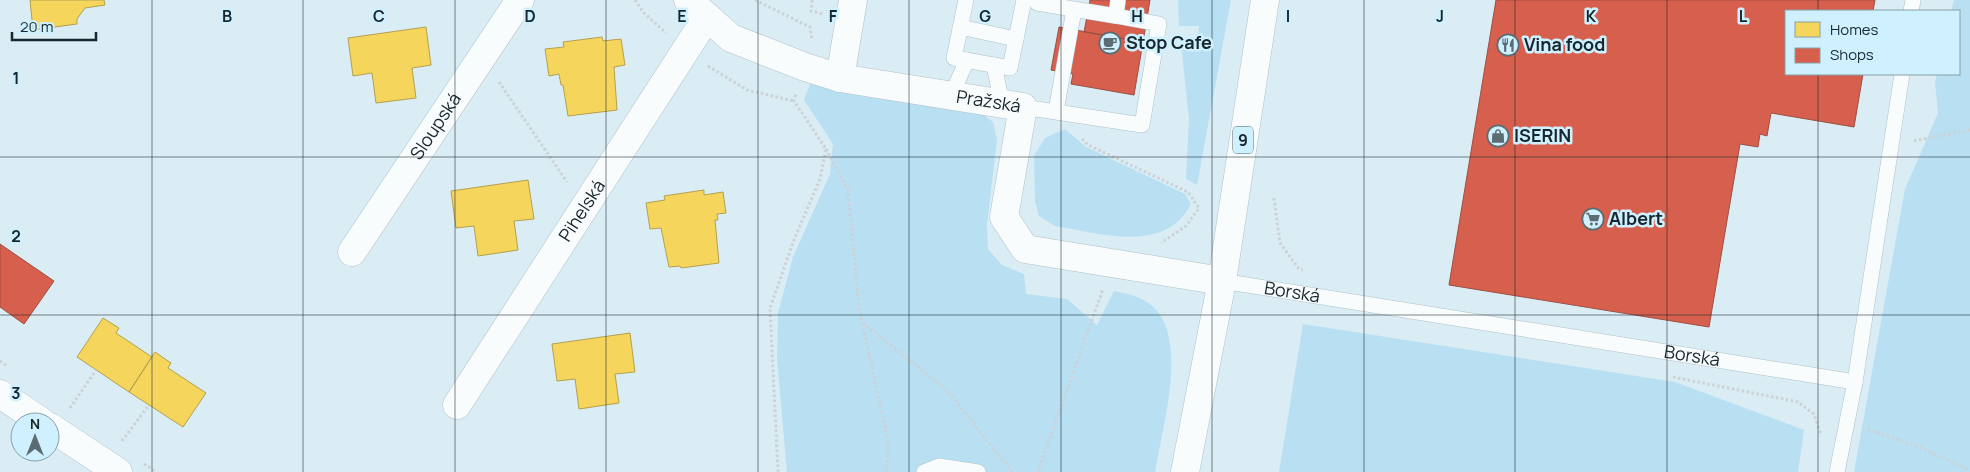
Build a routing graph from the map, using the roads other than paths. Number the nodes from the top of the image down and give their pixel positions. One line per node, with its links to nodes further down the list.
1 (520, 0): 19 (street, Sloupská)
2 (966, 0): 10 (lane)
3 (1118, 0): 9 (lane)
4 (1265, 0): 20 (street, 9)
5 (1030, 2): 8 (lane); 11 (lane)
6 (698, 8): 15 (street, Pražská); 23 (street, Pihelská)
7 (842, 8): 15 (street)
8 (1074, 10): 9 (lane); 18 (lane)
9 (1116, 16): 18 (lane)
10 (960, 27): 11 (lane); 12 (lane)
11 (1016, 39): 13 (lane)
12 (967, 60): 13 (lane); 16 (lane)
13 (994, 65): 17 (lane)
14 (1902, 75): 21 (lane)
15 (840, 78): 16 (street, Pražská)
16 (951, 96): 17 (street, Pražská)
17 (1012, 106): 18 (lane); 20 (street, Pražská)
18 (1062, 112)
19 (352, 252)
20 (1222, 281): 21 (lane, Borská); 29 (street, 9)
21 (1855, 382): 30 (lane)
22 (0, 394): 24 (street)
23 (457, 405)
24 (27, 412)
25 (60, 432): 26 (street)
26 (117, 460)
27 (924, 472): 28 (lane)
28 (978, 472)
29 (1185, 472)
30 (1837, 472)

